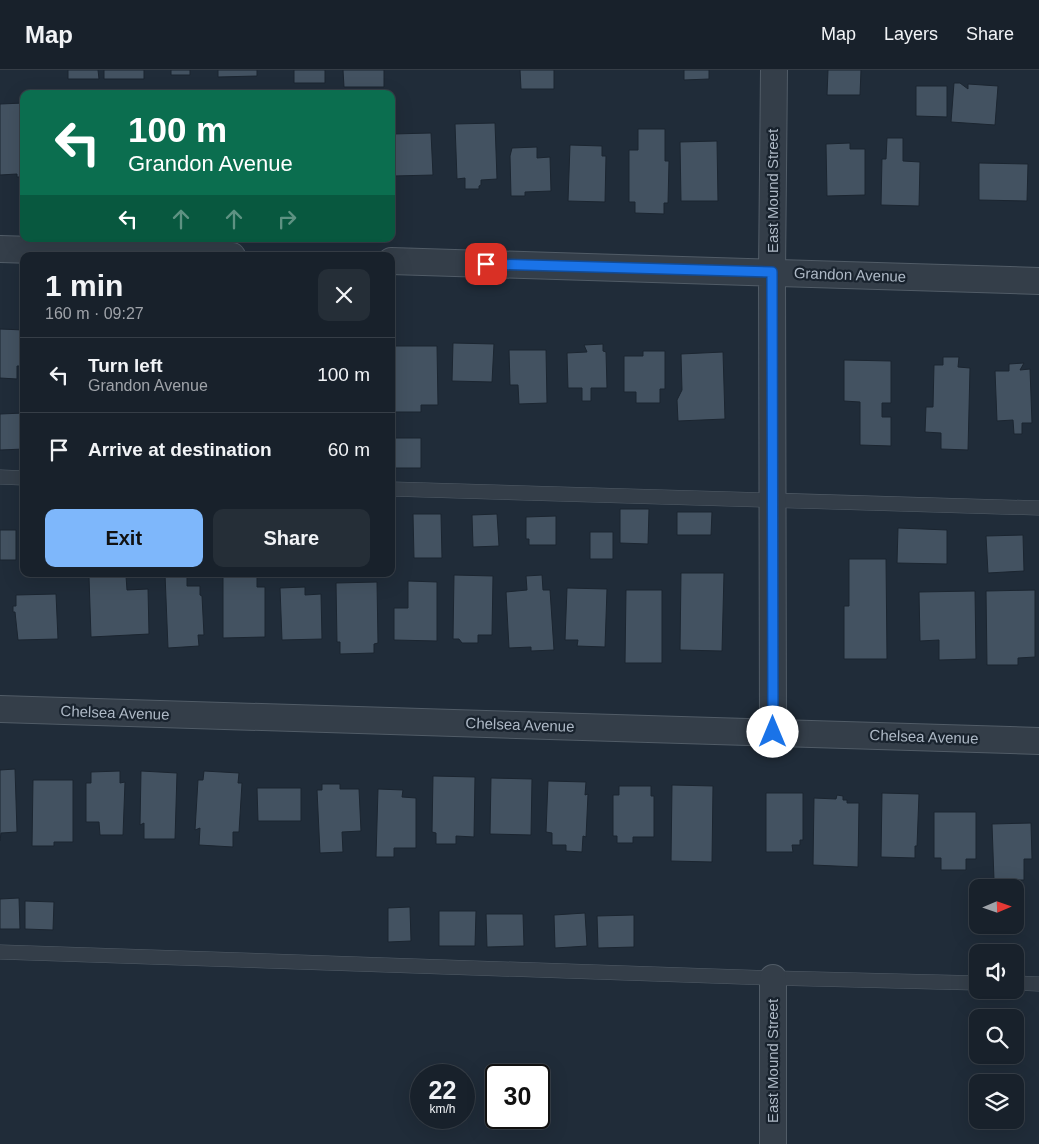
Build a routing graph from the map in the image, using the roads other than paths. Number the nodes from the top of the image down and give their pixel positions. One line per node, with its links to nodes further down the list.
1 (774, 70): 5 (street, East Mound Street)
2 (0, 249): 3 (street)
3 (99, 252)
4 (395, 261): 5 (street, Grandon Avenue)
5 (772, 272): 6 (street, Grandon Avenue); 10 (street, East Mound Street)
6 (1039, 281)
7 (0, 477): 8 (lane)
8 (20, 478)
9 (395, 489): 10 (lane)
10 (773, 500): 11 (lane); 13 (street, East Mound Street)
11 (1039, 508)
12 (0, 709): 13 (street, Chelsea Avenue)
13 (773, 732): 14 (street, Chelsea Avenue)
14 (1039, 740)
15 (0, 952): 16 (lane)
16 (772, 978): 17 (lane); 20 (street, East Mound Street)
17 (969, 983)
18 (1024, 983): 19 (lane)
19 (1039, 984)
20 (773, 1144)

